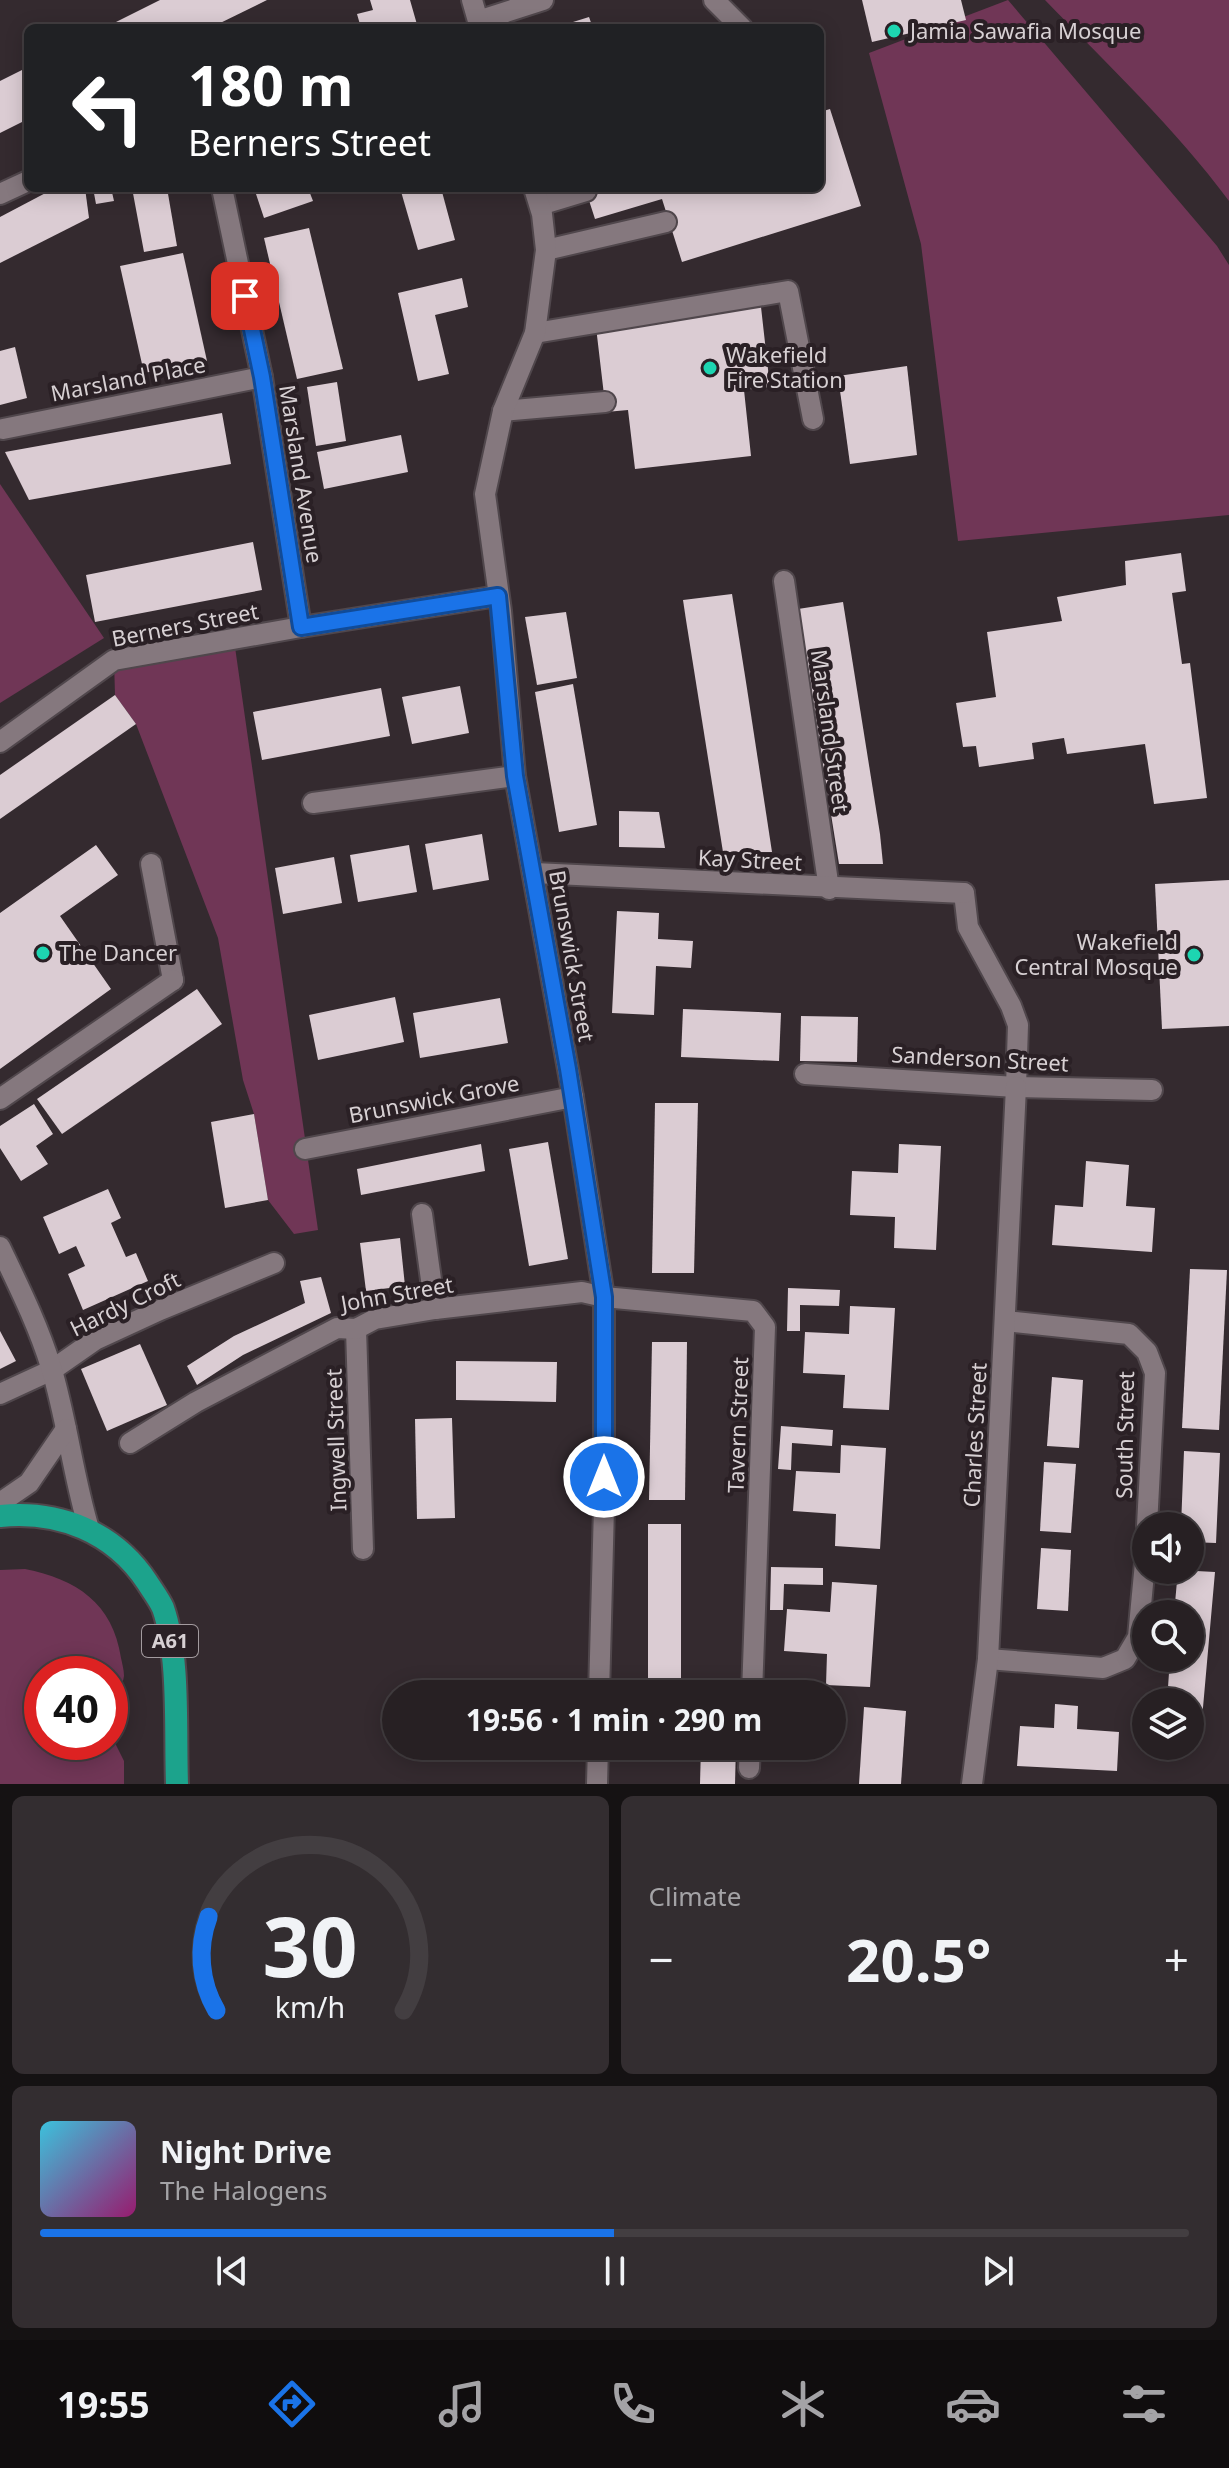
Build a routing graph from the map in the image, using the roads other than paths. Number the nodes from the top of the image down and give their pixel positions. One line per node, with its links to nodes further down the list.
1 (472, 0): 4 (street)
2 (543, 0): 4 (street)
3 (714, 0): 5 (street)
4 (479, 24)
5 (738, 24)
6 (24, 183): 9 (street)
7 (223, 192): 14 (street, Marsland Avenue)
8 (576, 192): 10 (street)
9 (0, 194)
10 (537, 196): 12 (street, Brunswick Street)
11 (666, 222): 12 (street)
12 (546, 250): 13 (street, Brunswick Street)
13 (535, 333): 16 (street, Brunswick Street); 17 (street)
14 (262, 377): 18 (street, Marsland Place); 21 (street, Marsland Avenue)
15 (605, 402): 16 (street)
16 (503, 411): 20 (street, Brunswick Street)
17 (813, 419)
18 (3, 429)
19 (784, 581): 27 (street, Marsland Street)
20 (498, 596): 21 (street, Berners Street); 23 (street, Brunswick Street)
21 (301, 627): 22 (street, Berners Street)
22 (0, 742)
23 (515, 776): 24 (street); 26 (street, Brunswick Street)
24 (313, 803)
25 (151, 864): 33 (street)
26 (534, 873): 27 (street, Kay Street); 32 (street, Brunswick Street)
27 (829, 889): 28 (street, Kay Street)
28 (964, 893): 30 (street, Charles Street)
29 (805, 1074): 30 (street, Sanderson Street)
30 (1016, 1087): 31 (street, Sanderson Street); 40 (street, Charles Street)
31 (1152, 1090)
32 (573, 1097): 34 (street, Brunswick Grove); 38 (street, Brunswick Street)
33 (0, 1099)
34 (305, 1149)
35 (422, 1214): 39 (street)
36 (0, 1247): 42 (street)
37 (274, 1263): 42 (street, Hardy Croft)
38 (604, 1297): 39 (street, John Street); 53 (street, Brunswick Street); 54 (street, Tavern Street)
39 (435, 1309): 41 (street, John Street)
40 (1005, 1321): 47 (street, South Street); 52 (street, Charles Street)
41 (356, 1329): 45 (street, John Street); 50 (street, Ingwell Street)
42 (52, 1370): 43 (street, Hardy Croft); 44 (street)
43 (0, 1394)
44 (66, 1429): 46 (street); 49 (street)
45 (130, 1443)
46 (0, 1503)
47 (1148, 1512)
48 (0, 1516): 49 (highway, A61)
49 (89, 1529): 58 (highway, A61)
50 (363, 1549)
51 (1143, 1584): 52 (street)
52 (988, 1659): 60 (street, Charles Street)
53 (599, 1680)
54 (752, 1680)
55 (598, 1760): 59 (street)
56 (749, 1760): 57 (street)
57 (749, 1768)
58 (177, 1784)
59 (597, 1784)
60 (972, 1784)

